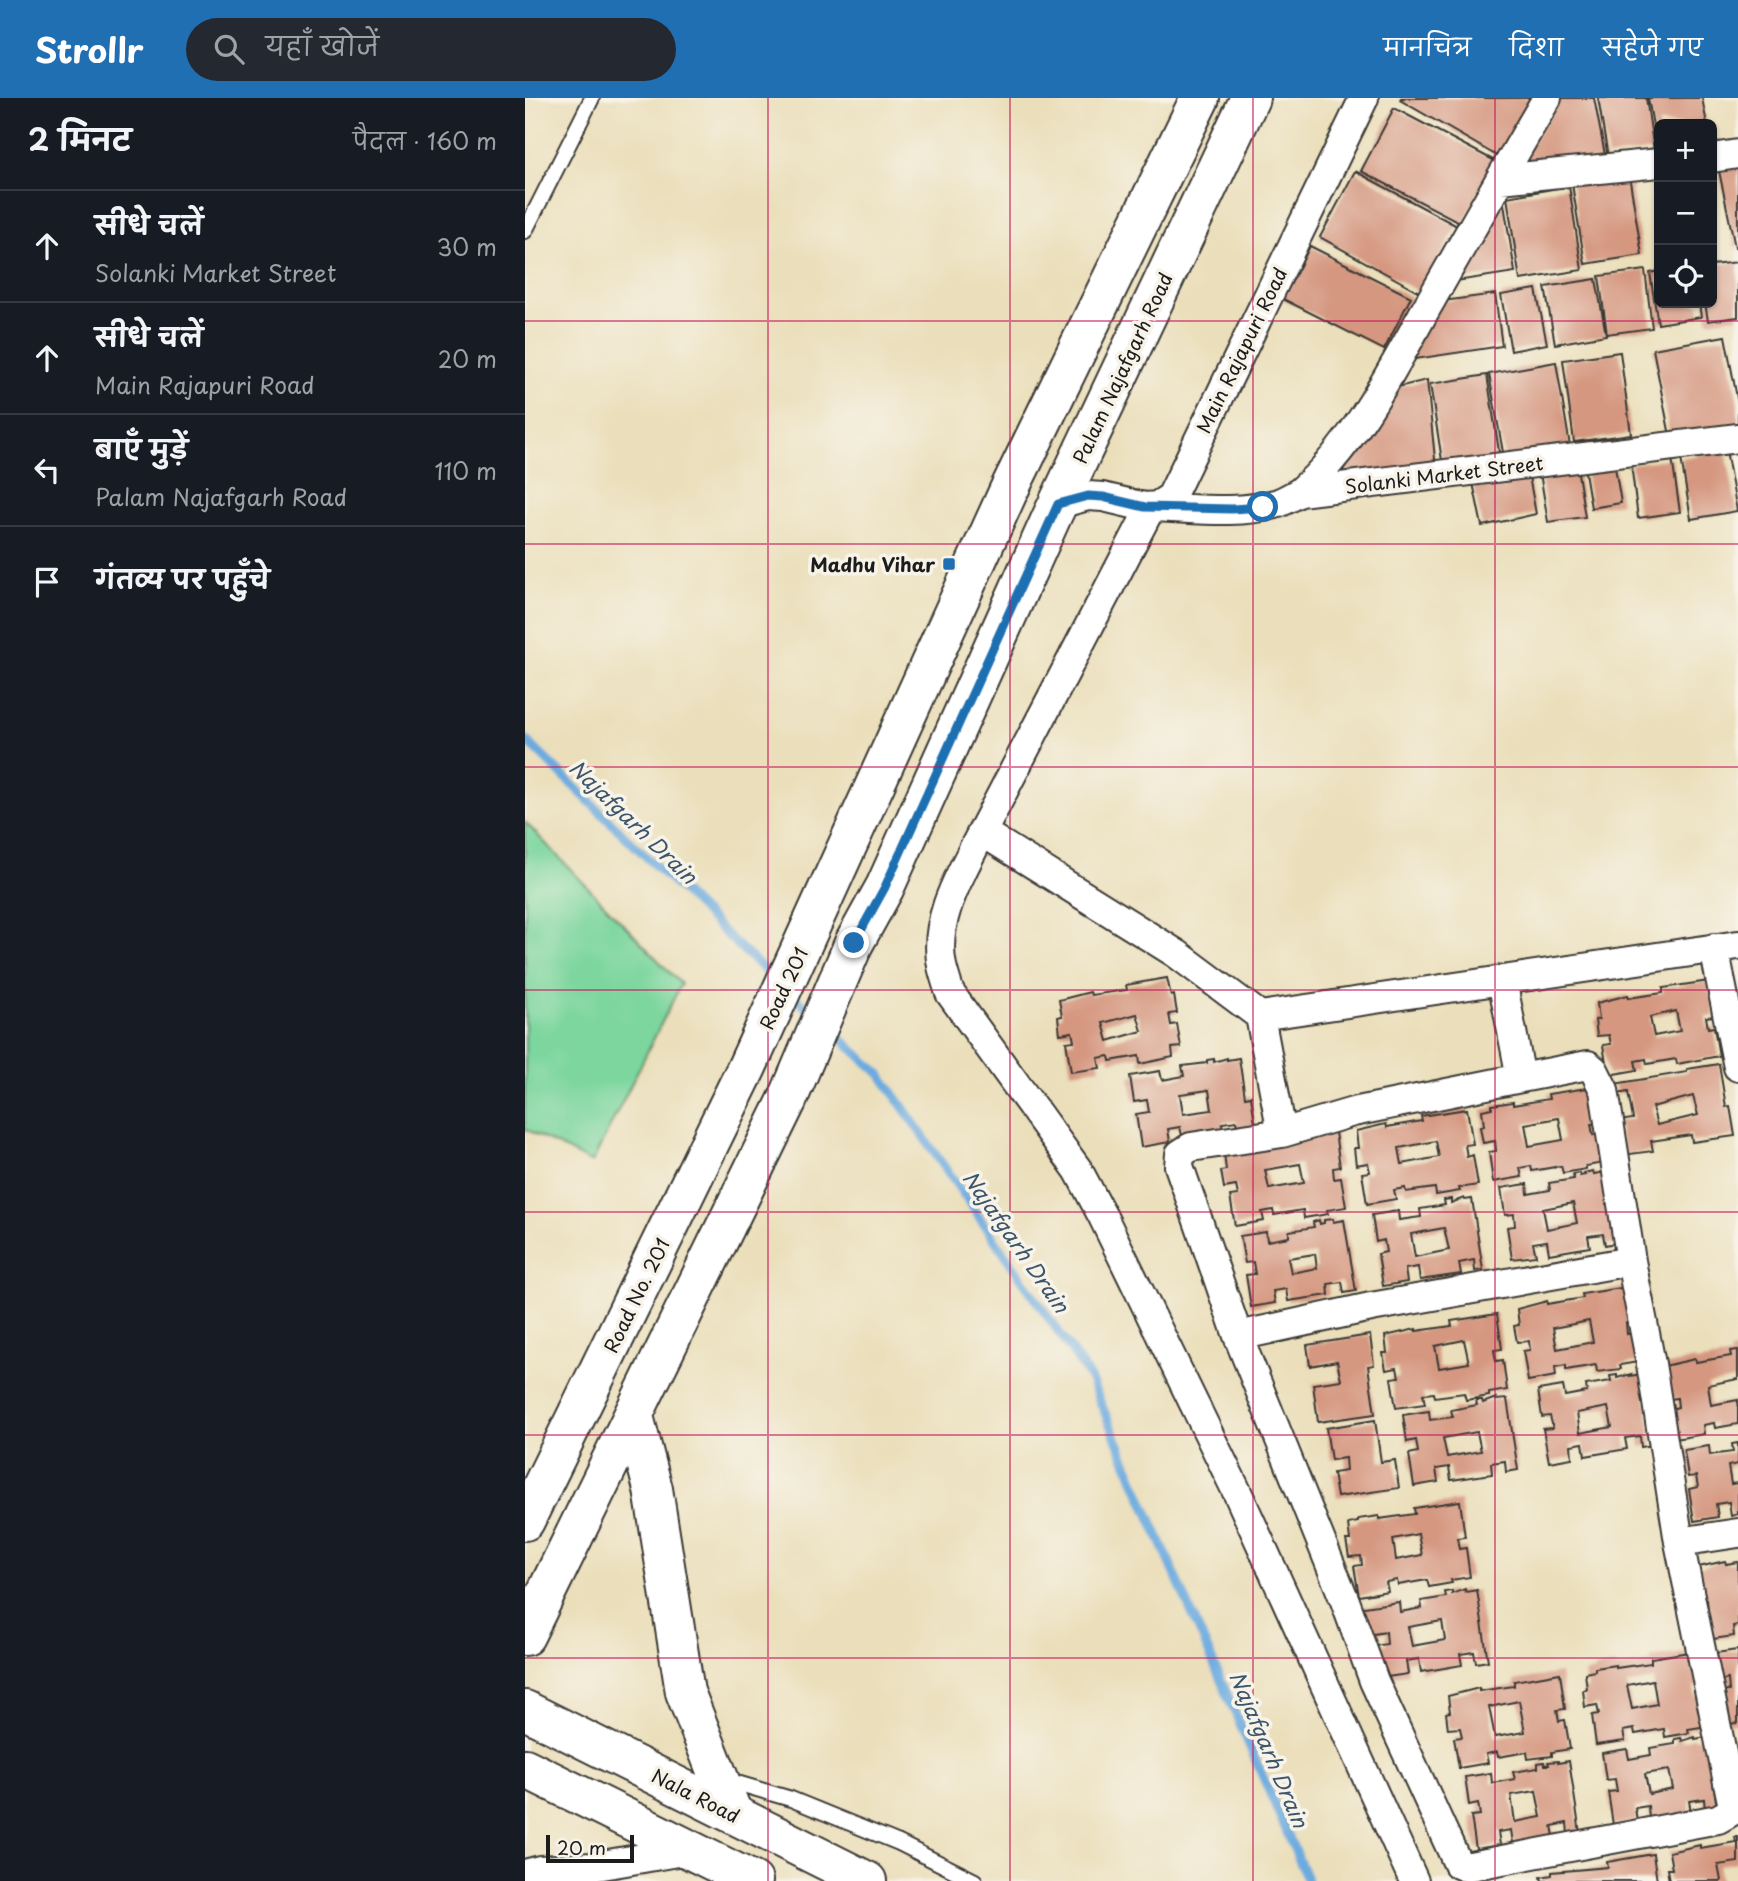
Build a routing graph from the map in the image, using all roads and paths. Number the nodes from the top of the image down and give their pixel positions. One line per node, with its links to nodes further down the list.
1 (593, 98): 10 (lane)
2 (1200, 98): 20 (main road, Road 201)
3 (1250, 98): 13 (main road, Palam Najafgarh Road)
4 (1364, 98): 14 (street, Main Rajapuri Road)
5 (1547, 98): 9 (street)
6 (1738, 154): 7 (street)
7 (1717, 157)
8 (1654, 164): 9 (street)
9 (1500, 179): 12 (street)
10 (525, 231)
11 (1738, 438): 12 (street, Solanki Market Street)
12 (1300, 492): 14 (street, Solanki Market Street)
13 (1058, 504): 14 (street); 25 (main road, Palam Najafgarh Road)
14 (1151, 507): 15 (street)
15 (982, 832): 18 (street); 42 (street)
16 (1726, 947): 17 (street); 19 (street)
17 (1502, 980): 18 (street); 21 (street)
18 (1260, 1016): 22 (street)
19 (1738, 1067)
20 (746, 1069): 26 (main road, Road No. 201)
21 (1521, 1078): 22 (street); 23 (street)
22 (1282, 1133): 24 (street)
23 (1631, 1261): 24 (street); 28 (street)
24 (1238, 1336): 33 (street)
25 (634, 1416): 29 (main road); 32 (main road)
26 (526, 1519)
27 (1738, 1533): 28 (street)
28 (1679, 1542): 33 (street)
29 (525, 1636)
30 (525, 1710): 34 (main road, Nala Road)
31 (525, 1768): 35 (main road)
32 (719, 1778): 34 (main road); 41 (lane)
33 (1735, 1801)
34 (733, 1814): 40 (main road, Nala Road)
35 (689, 1850): 36 (street); 39 (main road)
36 (591, 1867): 37 (street); 38 (street)
37 (525, 1874)
38 (633, 1881)
39 (753, 1881)
40 (867, 1881)
41 (975, 1881)
42 (1414, 1881)

